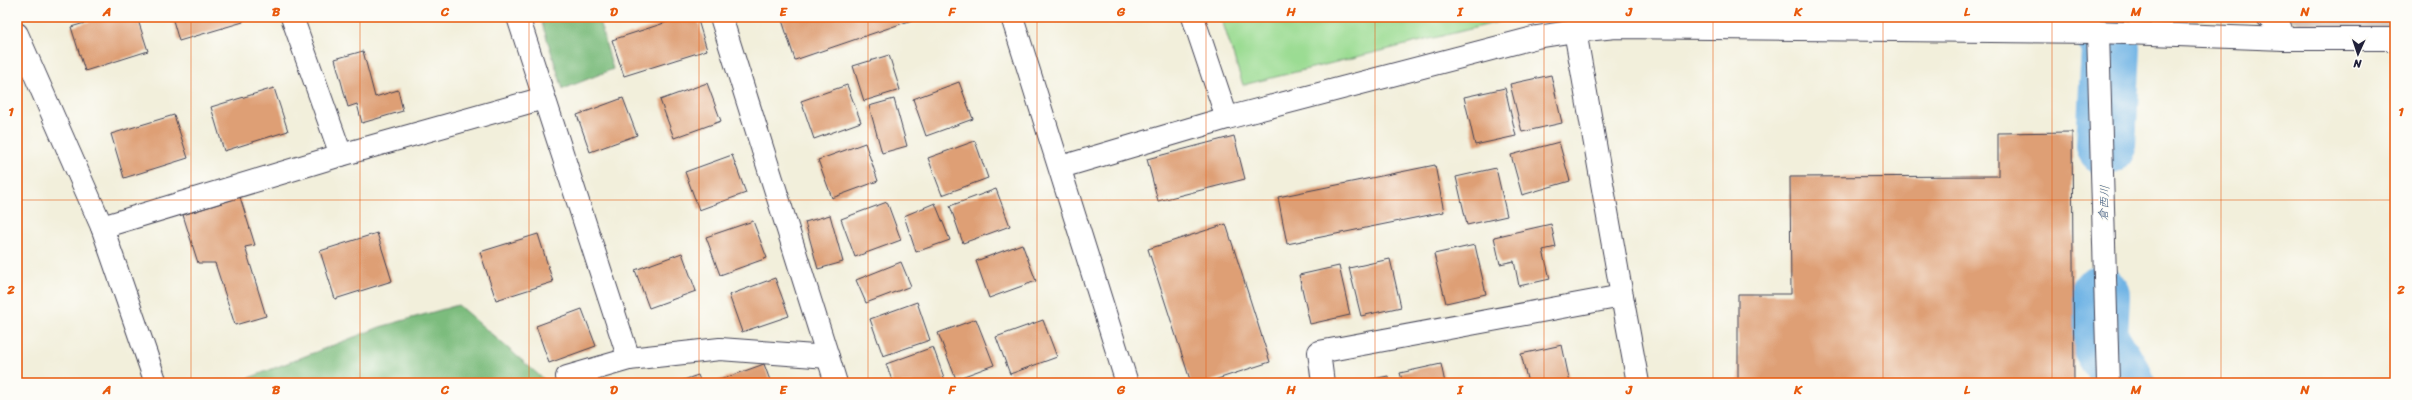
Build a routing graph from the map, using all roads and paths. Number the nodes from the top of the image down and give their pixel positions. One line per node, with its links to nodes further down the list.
1 (292, 17): 14 (street)
2 (518, 17): 12 (street)
3 (721, 17): 18 (street)
4 (1012, 17): 15 (street)
5 (1193, 17): 13 (street)
6 (2268, 17): 10 (street)
7 (1575, 31): 8 (street); 13 (street); 17 (street)
8 (2098, 32): 10 (street); 26 (street)
9 (17, 34): 16 (street)
10 (2284, 39): 11 (street)
11 (2395, 39)
12 (544, 98): 14 (street); 19 (street)
13 (1227, 118): 15 (street)
14 (341, 155): 16 (street)
15 (1061, 167): 23 (street)
16 (102, 227): 20 (street)
17 (1622, 296): 24 (street); 25 (street)
18 (828, 357): 19 (street); 22 (street)
19 (629, 359): 21 (street)
20 (156, 383)
21 (573, 383)
22 (836, 383)
23 (1127, 383)
24 (1323, 383)
25 (1638, 383)
26 (2108, 383)

